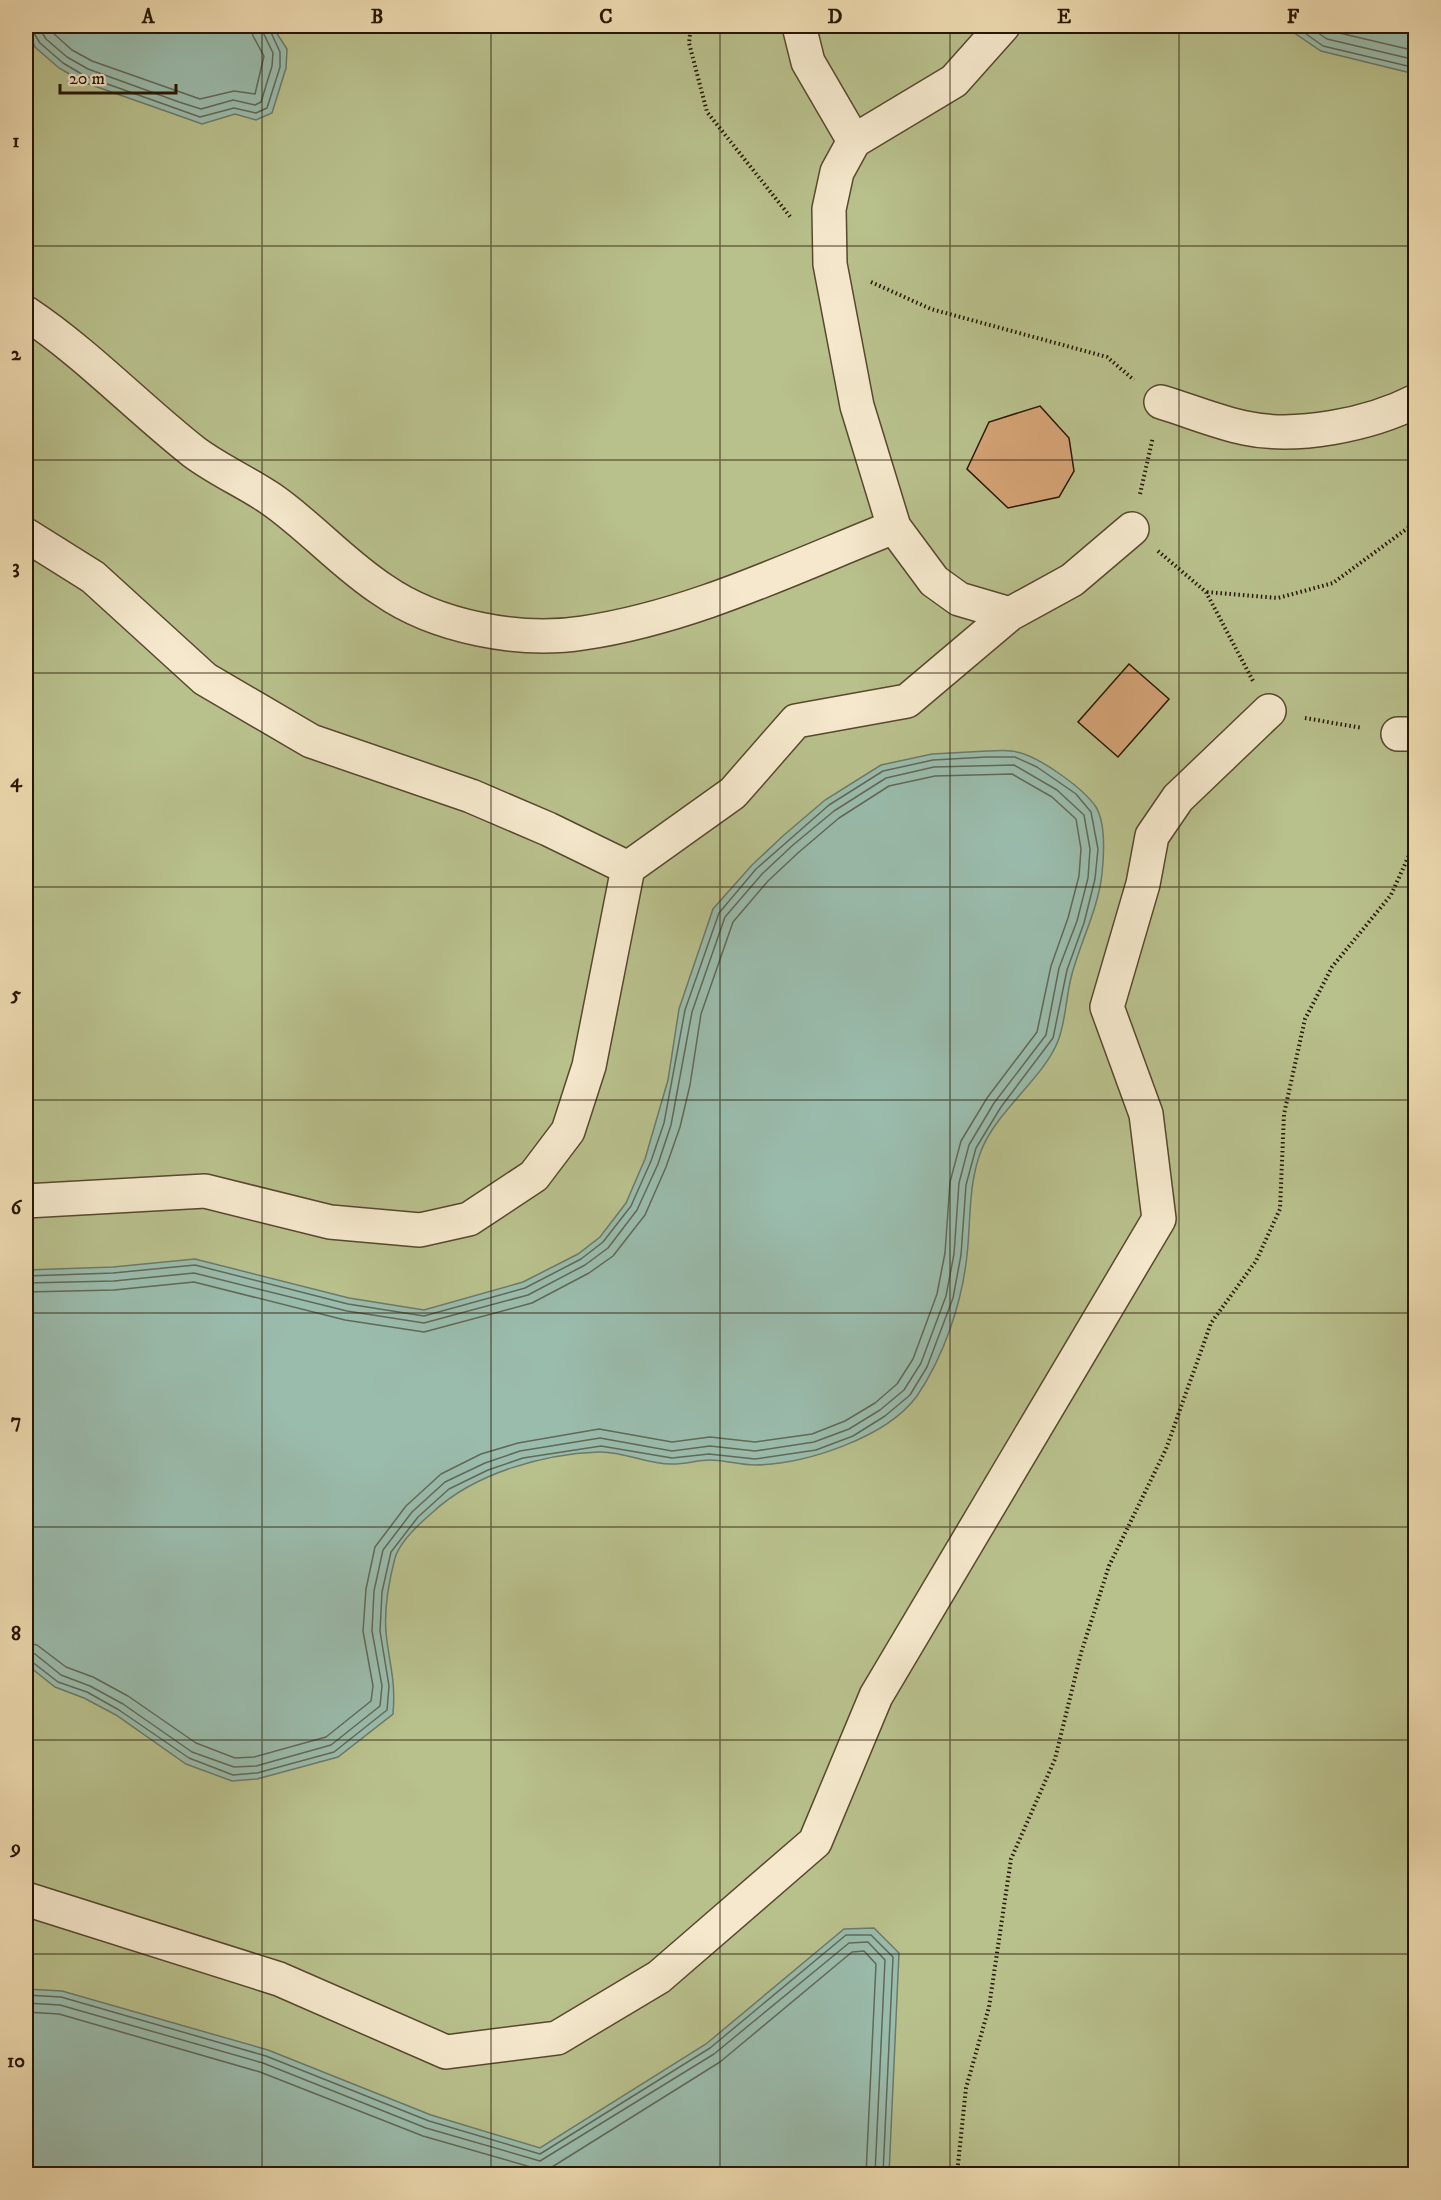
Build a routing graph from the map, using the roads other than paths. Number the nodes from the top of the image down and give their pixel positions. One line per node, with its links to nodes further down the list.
1 (799, 26): 3 (lane)
2 (1003, 26): 3 (lane)
3 (854, 141): 7 (lane)
4 (26, 313): 7 (lane)
5 (1416, 401): 6 (lane)
6 (1161, 402)
7 (894, 527): 10 (lane)
8 (1132, 529): 10 (lane)
9 (26, 534): 12 (lane)
10 (1010, 614): 12 (lane)
11 (1269, 711): 14 (lane)
12 (628, 868): 13 (lane)
13 (26, 1201)
14 (26, 1899)

